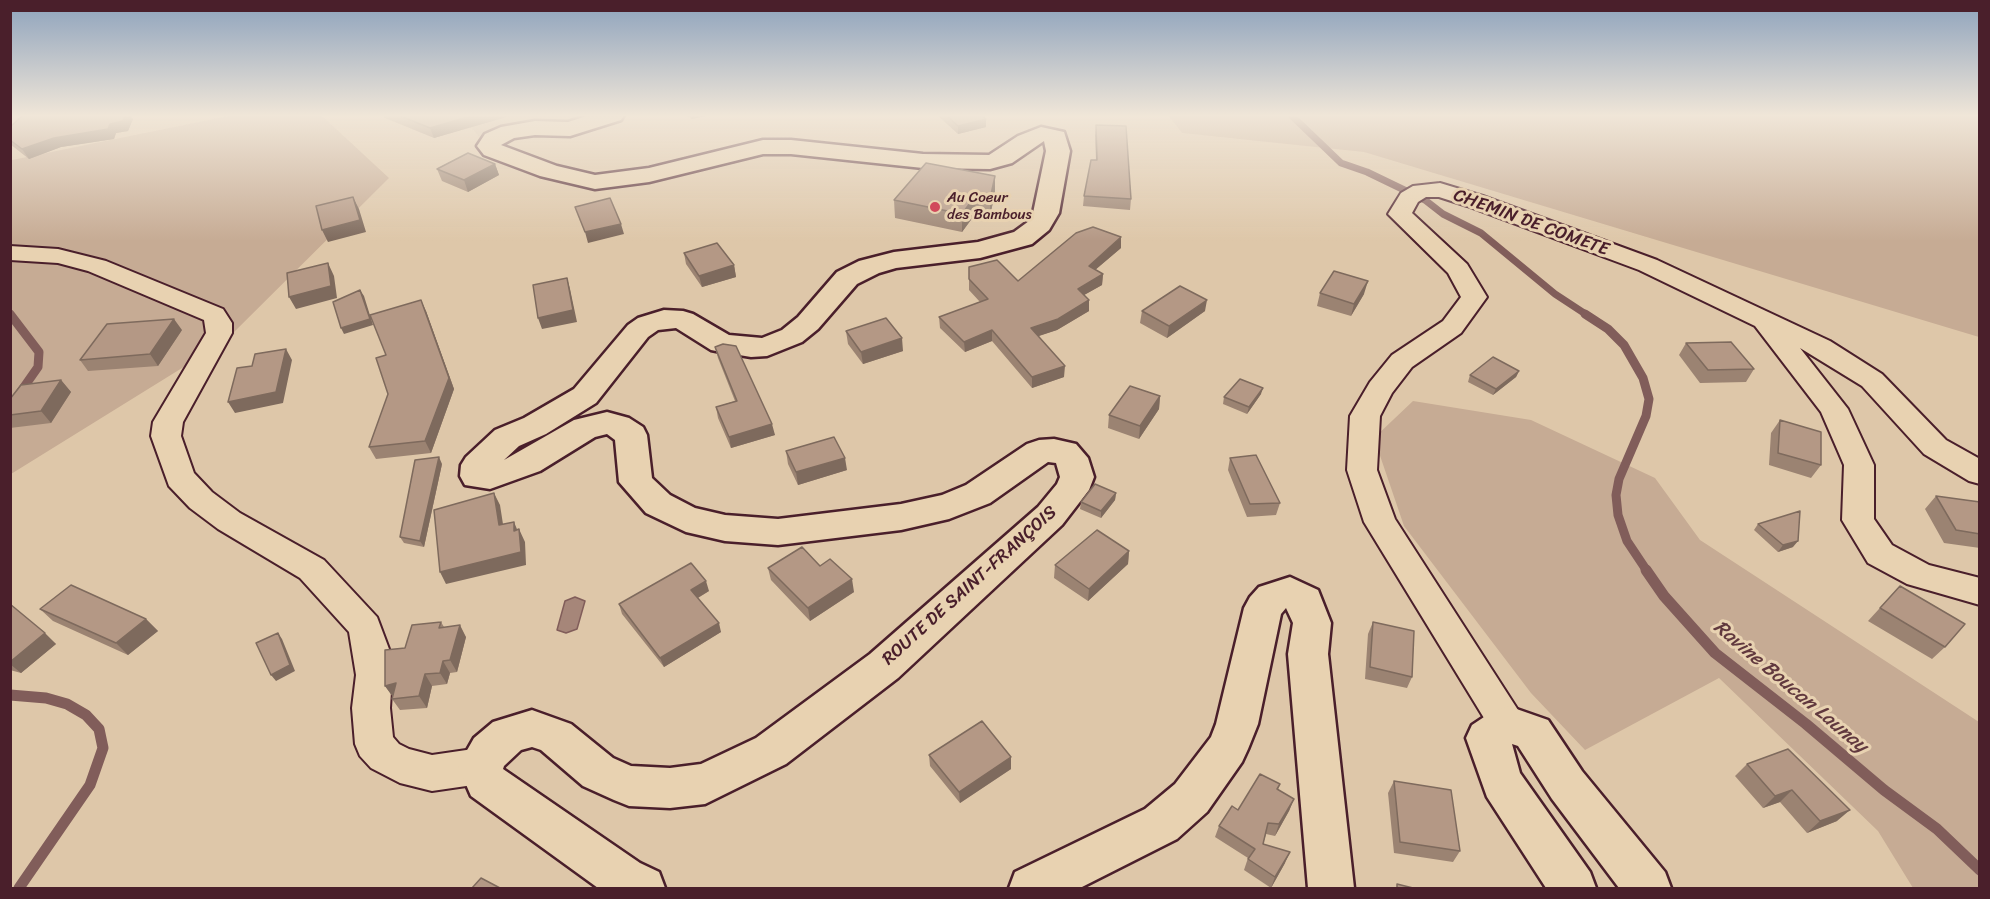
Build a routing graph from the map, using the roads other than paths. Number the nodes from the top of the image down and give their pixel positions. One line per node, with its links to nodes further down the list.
1 (511, 157): 2 (main road, ROUTE DE SAINT-FRANÇOIS)
2 (722, 157)
3 (885, 157): 4 (main road, ROUTE DE SAINT-FRANÇOIS)
4 (1005, 157)
5 (1057, 157): 11 (main road, ROUTE DE SAINT-FRANÇOIS)
6 (10, 253): 11 (street)
7 (1764, 321): 8 (street); 9 (street, CHEMIN DE COMETE); 10 (street, CHEMIN DE COMETE)
8 (1980, 473)
9 (1980, 592)
10 (1508, 724): 15 (main road); 16 (main road)
11 (480, 766): 12 (main road)
12 (642, 888)
13 (1032, 888): 14 (main road)
14 (1330, 888)
15 (1573, 888)
16 (1648, 888)

